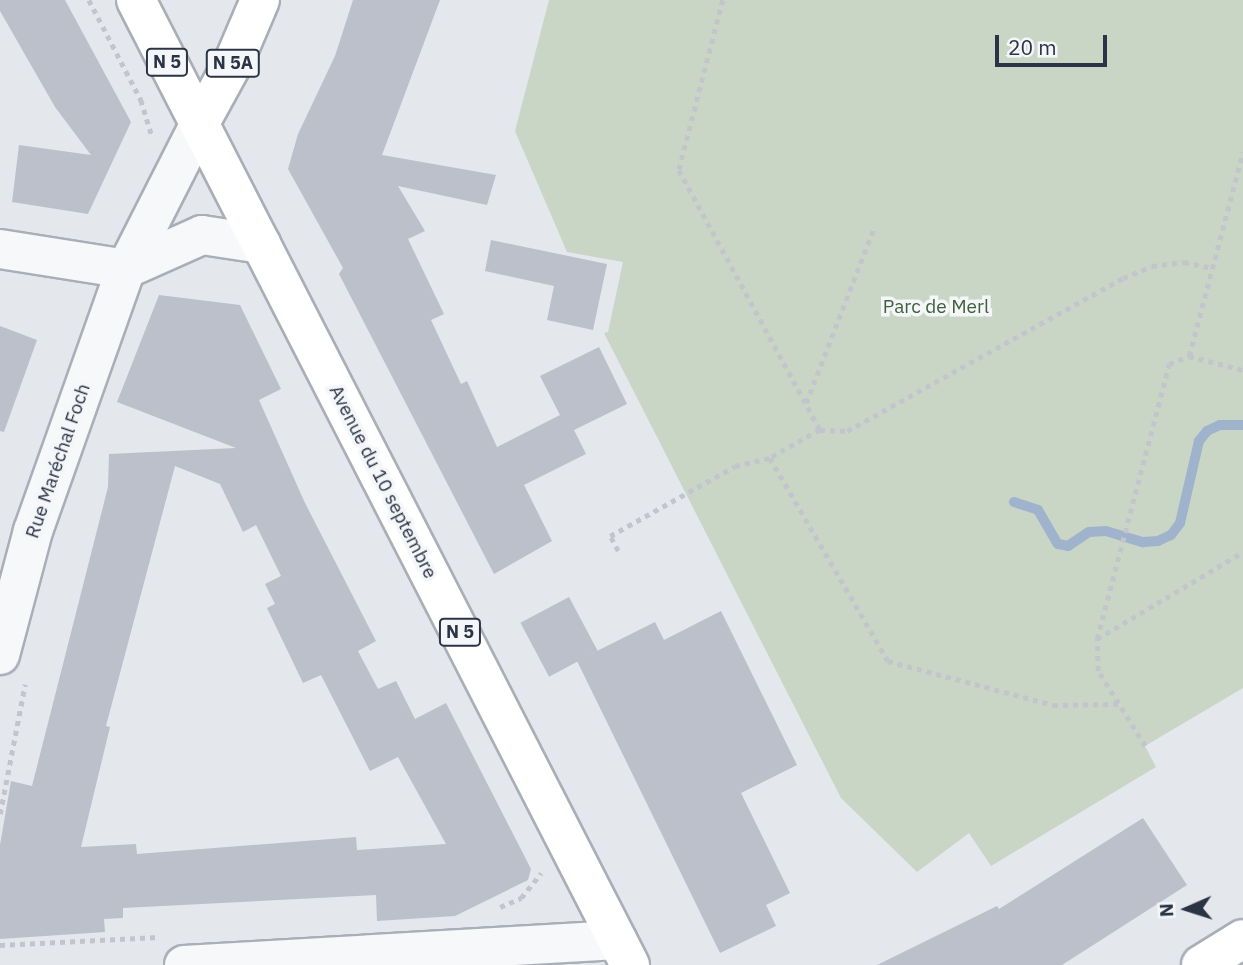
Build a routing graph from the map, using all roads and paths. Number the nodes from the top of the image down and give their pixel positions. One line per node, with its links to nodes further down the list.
1 (89, 0): 7 (path)
2 (136, 0): 5 (main road, Avenue du 10 septembre / N 5)
3 (260, 0): 5 (main road, N 5A)
4 (723, 0): 15 (path)
5 (200, 123): 7 (street, Rue Maréchal Foch); 9 (main road, Avenue du 10 septembre / N 5)
6 (1243, 152): 11 (path)
7 (173, 169): 12 (street, Rue Maréchal Foch)
8 (874, 228): 15 (path)
9 (261, 244): 12 (street); 25 (main road, Avenue du 10 septembre / N 5)
10 (0, 249): 12 (street)
11 (1213, 268): 13 (path); 16 (path)
12 (126, 269): 21 (street, Rue Maréchal Foch)
13 (1189, 356): 14 (path); 20 (path)
14 (1243, 370)
15 (805, 404): 16 (path)
16 (820, 430): 17 (path)
17 (770, 458): 18 (path); 22 (path)
18 (618, 551)
19 (1243, 552): 20 (path)
20 (1097, 639): 22 (path)
21 (0, 655)
22 (1118, 704): 23 (path)
23 (1145, 746)
24 (1243, 939): 27 (main road)
25 (624, 953): 26 (street)
26 (184, 965)
27 (1201, 965)

